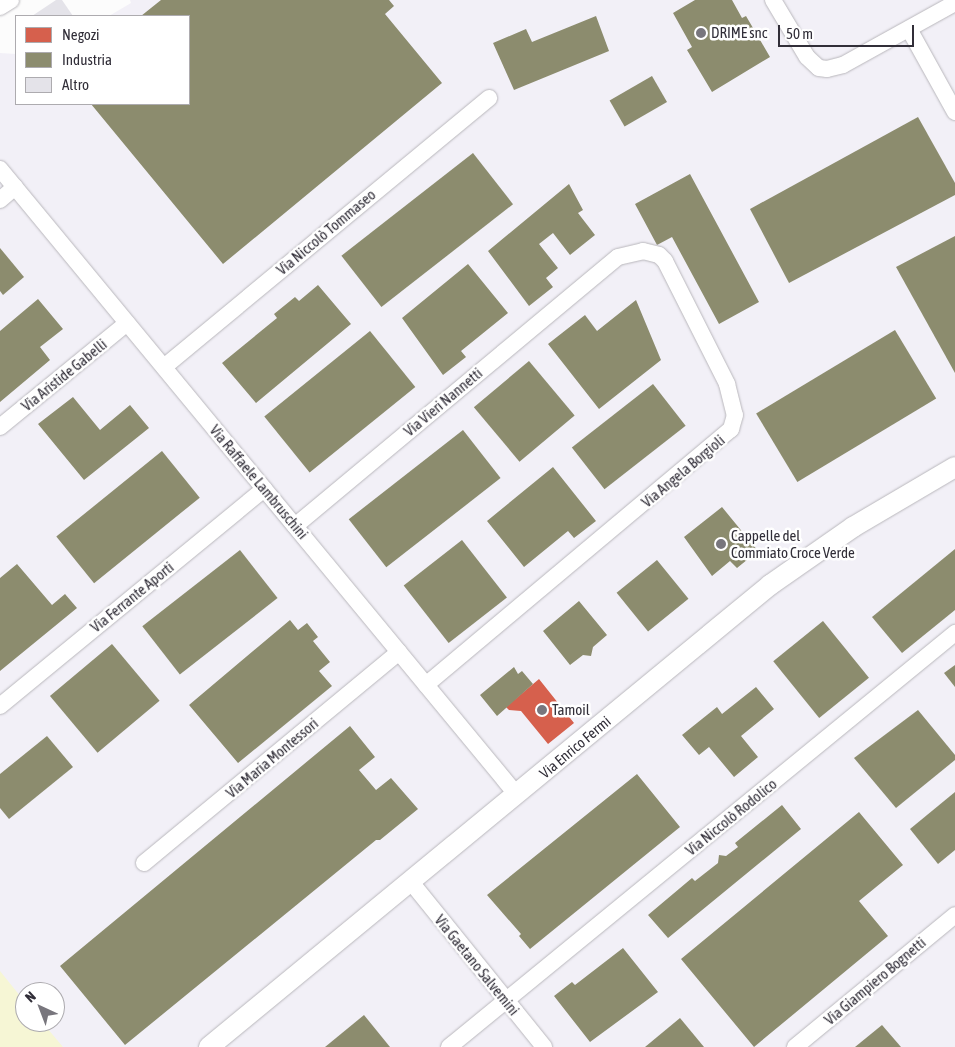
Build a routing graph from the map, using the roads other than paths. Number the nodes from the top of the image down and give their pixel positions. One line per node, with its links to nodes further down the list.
1 (11, 0): 4 (street)
2 (773, 0): 5 (street)
3 (955, 3): 5 (street)
4 (0, 7)
5 (909, 29): 7 (street)
6 (489, 98): 13 (street, Via Niccolò Tommaseo)
7 (955, 112)
8 (0, 169): 9 (street, Via Raffaele Lambruschini)
9 (15, 187): 10 (street); 12 (street, Via Raffaele Lambruschini)
10 (0, 200)
11 (591, 278): 17 (street, Via Vieri Nannetti); 20 (street, Via Angela Borgioli)
12 (127, 323): 13 (street, Via Raffaele Lambruschini); 14 (street, Via Aristide Gabelli)
13 (164, 367): 16 (street, Via Raffaele Lambruschini)
14 (0, 427)
15 (955, 467): 22 (street, Via Enrico Fermi)
16 (264, 489): 17 (street, Via Raffaele Lambruschini); 21 (street, Via Ferrante Aporti)
17 (295, 526): 19 (street, Via Raffaele Lambruschini)
18 (955, 633): 26 (street, Via Niccolò Rodolico)
19 (399, 652): 20 (street, Via Raffaele Lambruschini); 23 (street, Via Maria Montessori)
20 (426, 685): 22 (street, Via Raffaele Lambruschini)
21 (0, 706)
22 (517, 795): 24 (street, Via Enrico Fermi)
23 (144, 863)
24 (411, 882): 26 (street, Via Gaetano Salvemini); 27 (street, Via Enrico Fermi)
25 (955, 915): 30 (street, Via Giampiero Bognetti)
26 (506, 1000): 28 (street, Via Niccolò Rodolico); 29 (street, Via Gaetano Salvemini)
27 (209, 1047)
28 (449, 1047)
29 (544, 1047)
30 (795, 1047)

